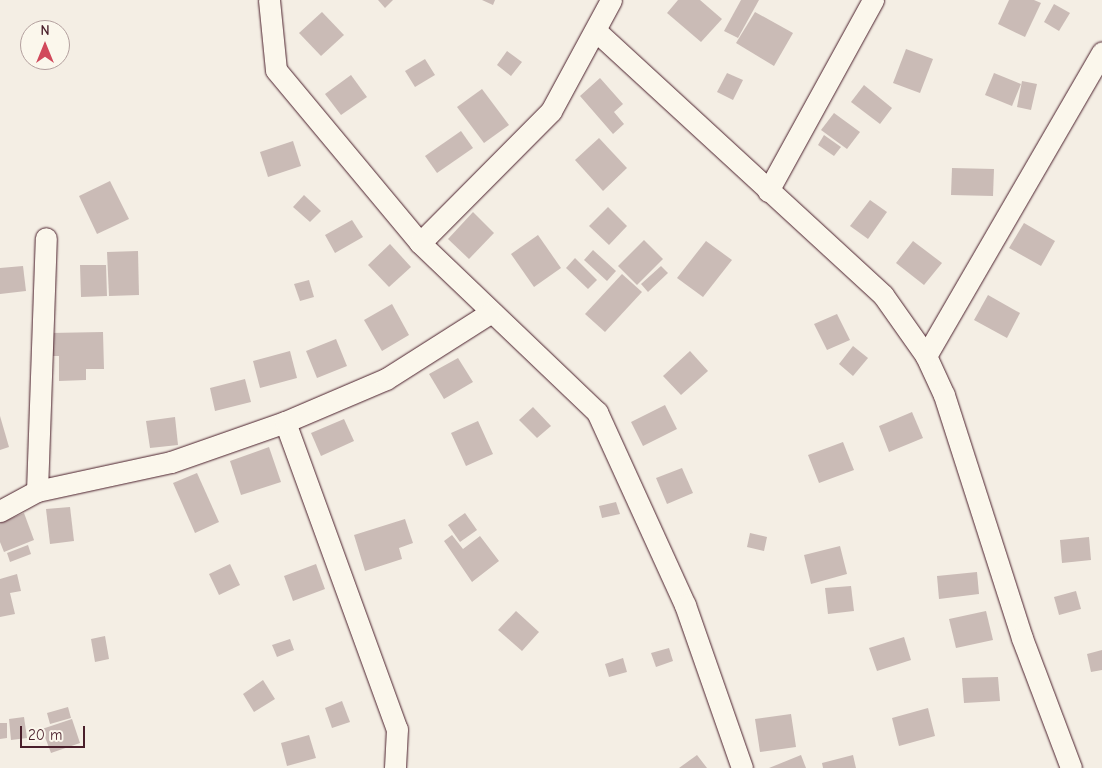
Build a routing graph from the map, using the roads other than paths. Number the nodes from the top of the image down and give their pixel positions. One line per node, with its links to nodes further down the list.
1 (269, 0): 8 (street)
2 (611, 0): 4 (street)
3 (872, 0): 6 (street)
4 (596, 30): 6 (street); 8 (street)
5 (1102, 52): 10 (street)
6 (768, 191): 10 (street)
7 (46, 238): 12 (street)
8 (420, 243): 9 (street)
9 (490, 313): 11 (street); 15 (street)
10 (926, 356): 16 (street)
11 (285, 422): 12 (street); 14 (street)
12 (37, 491): 13 (street)
13 (0, 511)
14 (395, 768)
15 (742, 768)
16 (1071, 768)

